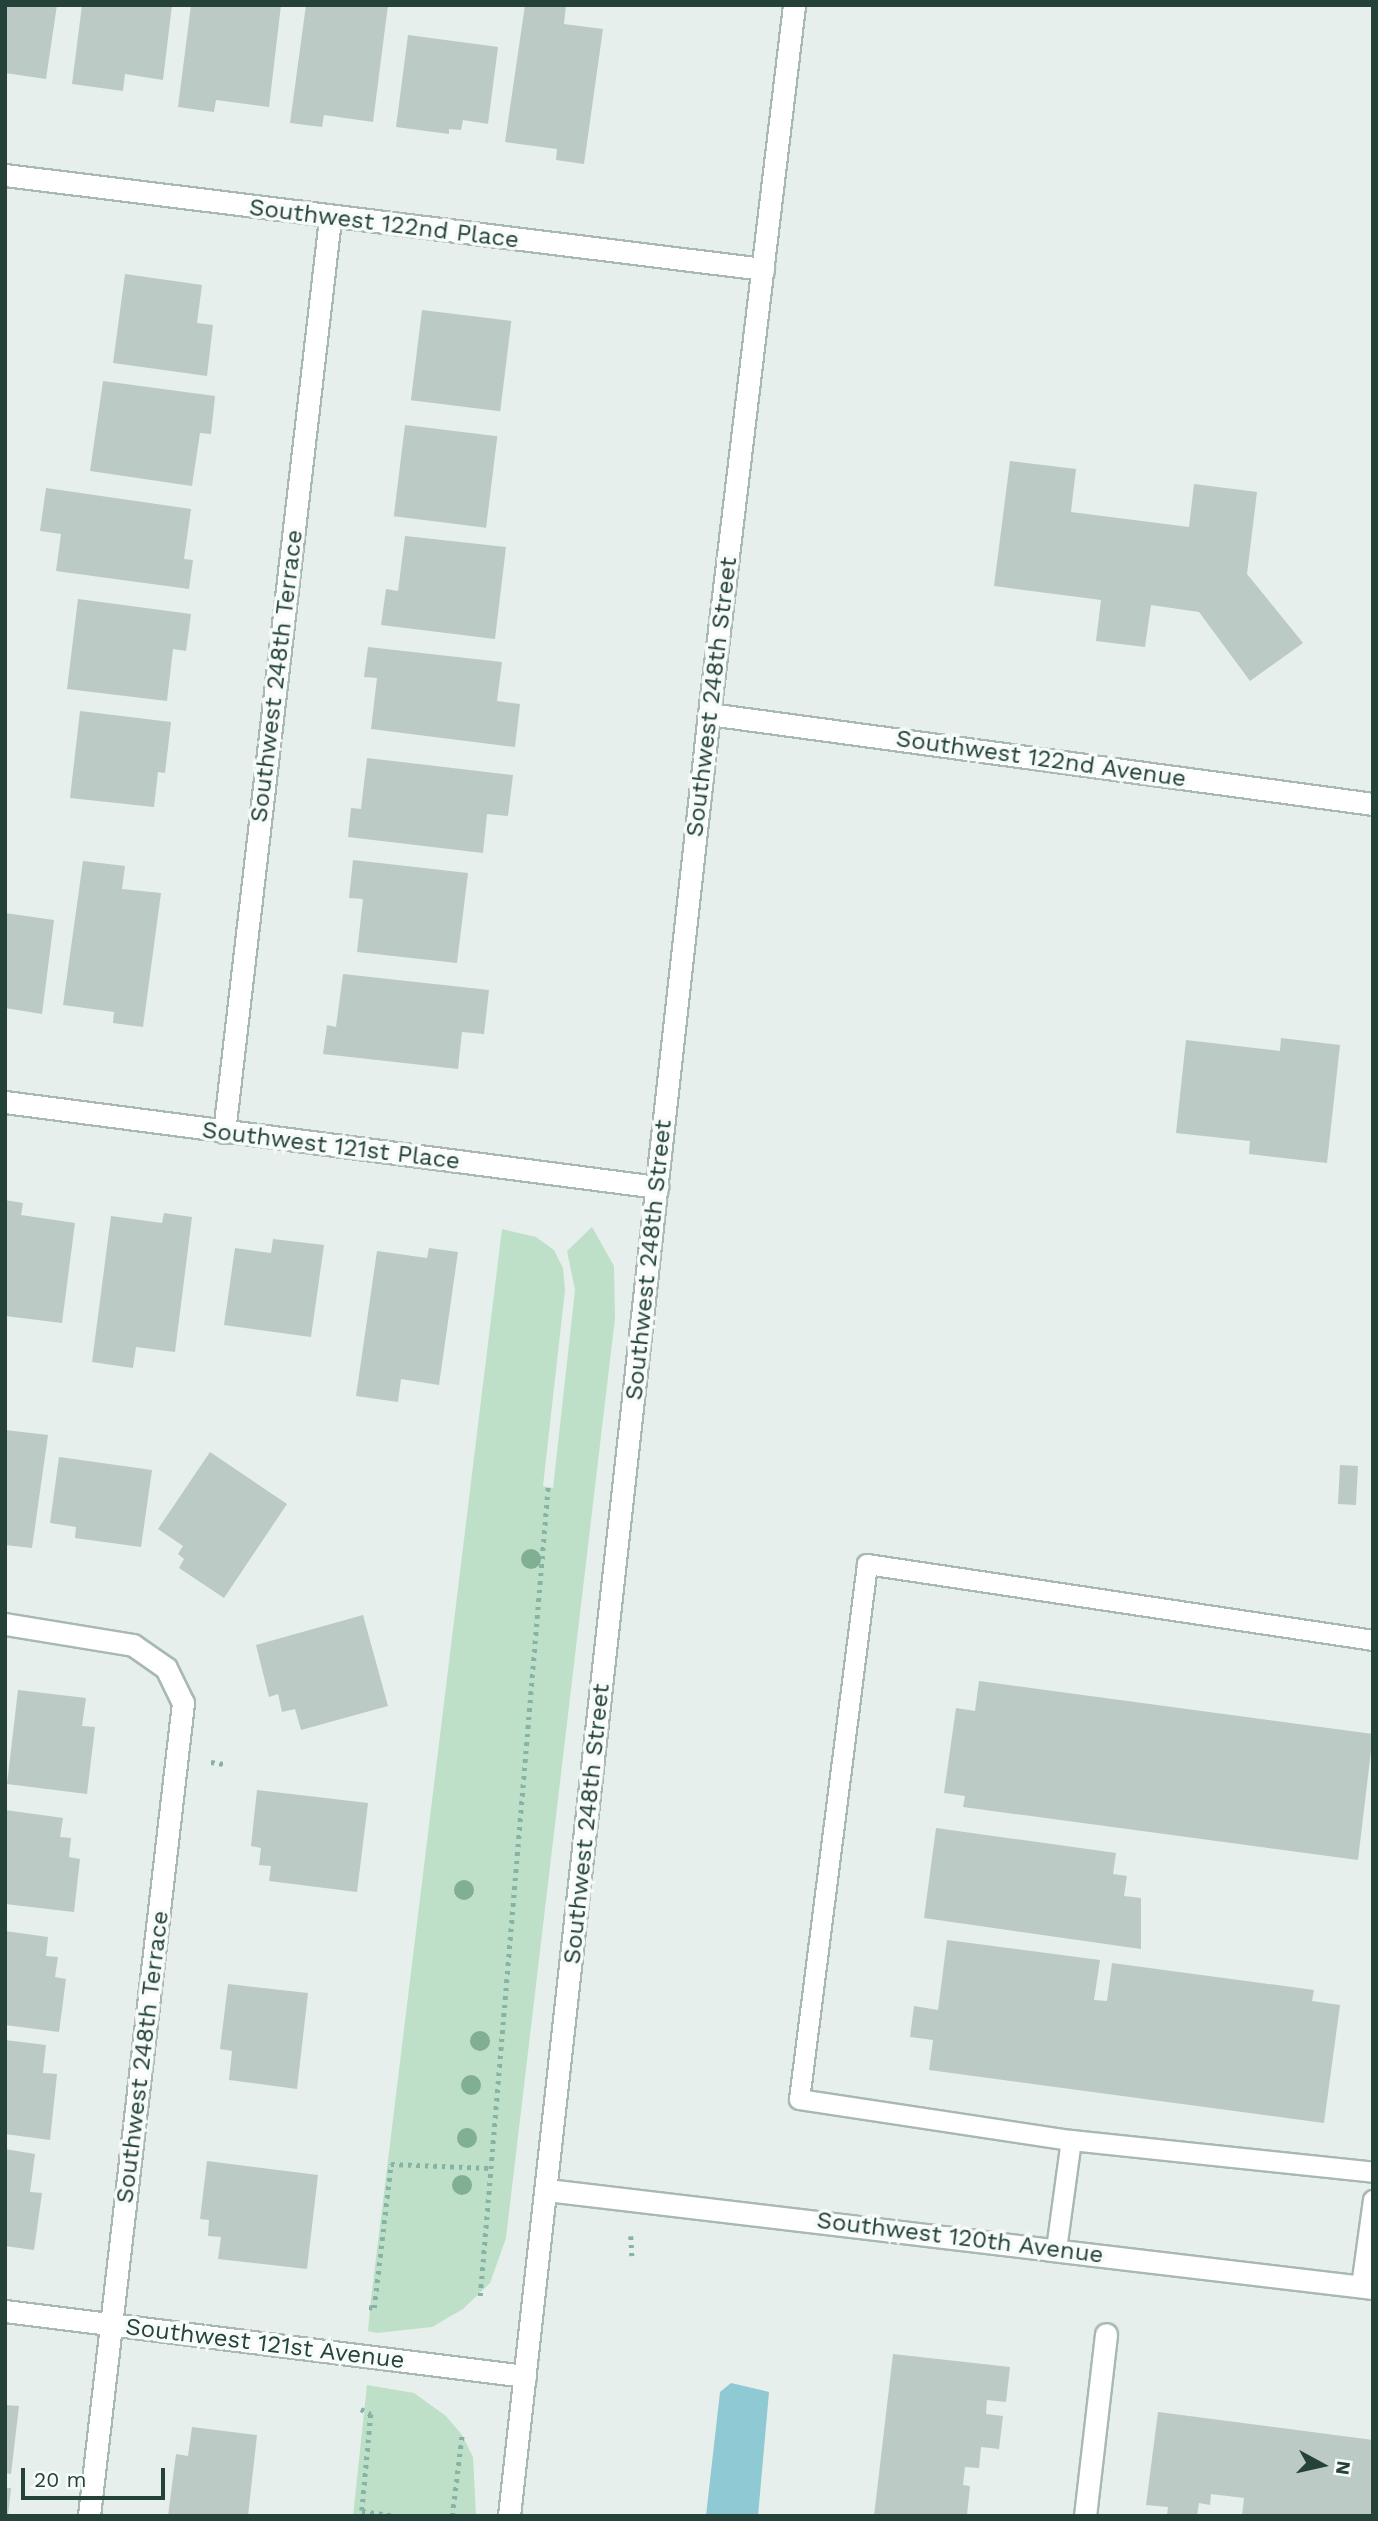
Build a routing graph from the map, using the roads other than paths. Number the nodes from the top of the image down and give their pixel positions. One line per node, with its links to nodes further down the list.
1 (794, 5): 4 (street, Southwest 248th Street)
2 (5, 175): 3 (street, Southwest 122nd Place)
3 (330, 219): 4 (street, Southwest 122nd Place); 8 (street, Southwest 248th Terrace)
4 (763, 269): 5 (street, Southwest 248th Street)
5 (709, 714): 6 (street, Southwest 122nd Avenue); 9 (street, Southwest 248th Street)
6 (1373, 804)
7 (5, 1102): 8 (street, Southwest 121st Place)
8 (224, 1132): 9 (street, Southwest 121st Place)
9 (657, 1187): 14 (street, Southwest 248th Street)
10 (5, 1625): 19 (street, Southwest 248th Terrace)
11 (1373, 1640): 12 (lane)
12 (1071, 2140): 13 (lane); 16 (lane)
13 (1373, 2172)
14 (547, 2190): 16 (street, Southwest 120th Avenue); 21 (street, Southwest 248th Street)
15 (1373, 2200): 17 (lane)
16 (1056, 2249): 17 (street, Southwest 120th Avenue)
17 (1367, 2287)
18 (5, 2311): 19 (street, Southwest 121st Avenue)
19 (112, 2325): 21 (street, Southwest 121st Avenue); 22 (street, Southwest 248th Terrace)
20 (1106, 2334): 24 (street)
21 (525, 2376): 23 (street, Southwest 248th Street)
22 (89, 2516)
23 (509, 2516)
24 (1085, 2516)

